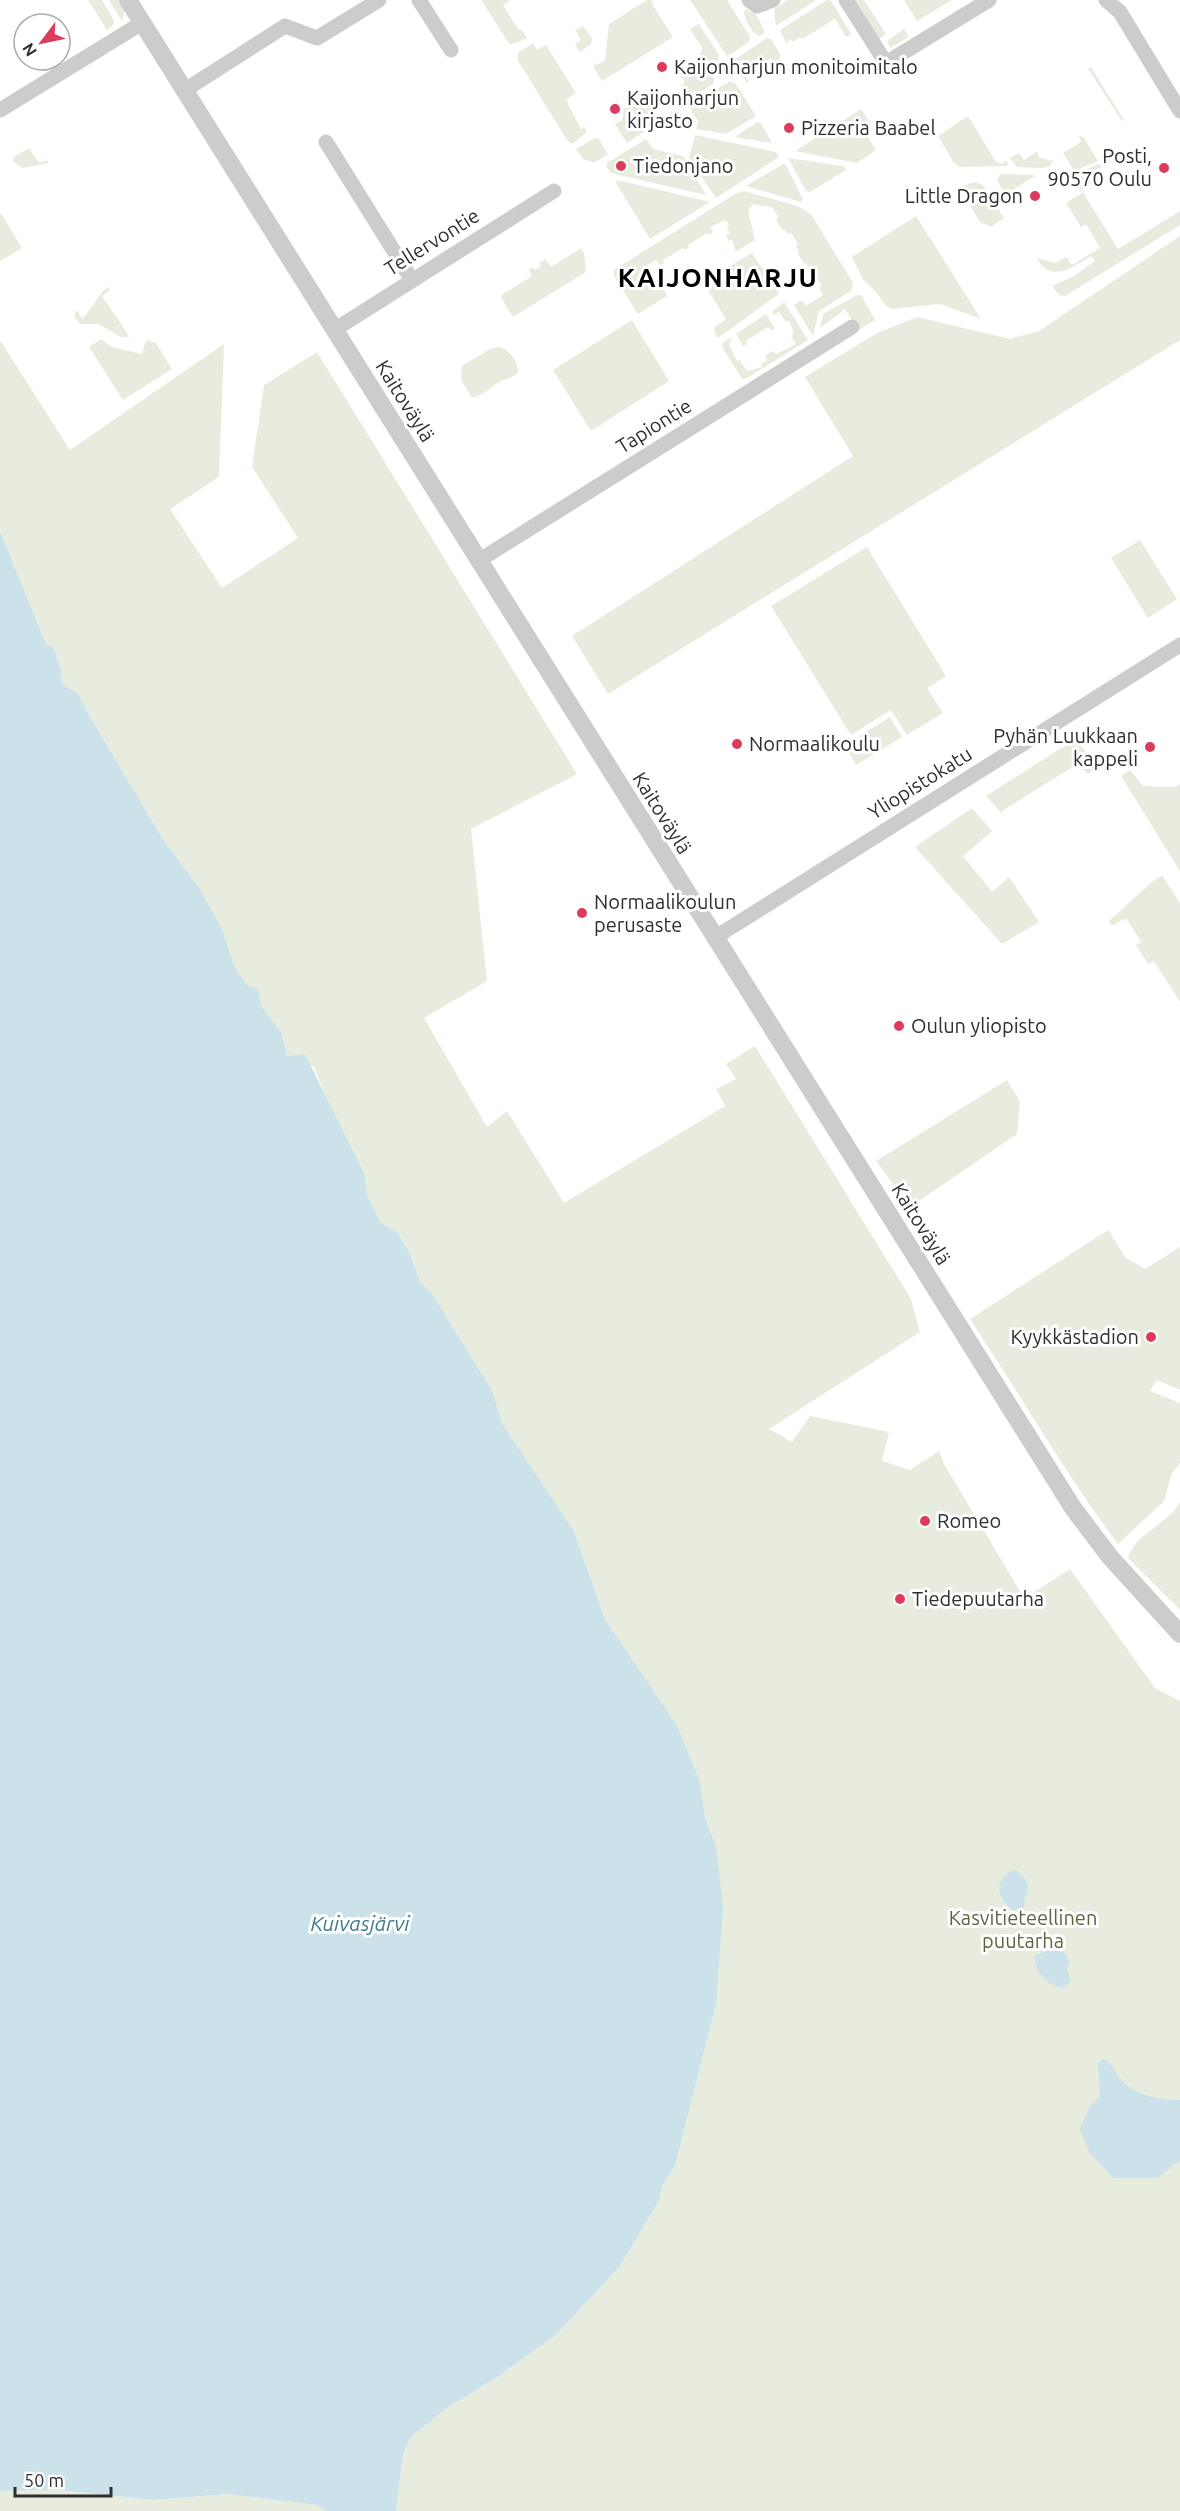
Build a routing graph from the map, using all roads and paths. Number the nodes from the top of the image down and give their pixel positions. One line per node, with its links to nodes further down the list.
1 (128, 0): 9 (street, Kaitoväylä)
2 (379, 0): 11 (street)
3 (419, 0): 10 (street)
4 (749, 0): 5 (street)
5 (773, 0)
6 (846, 0): 7 (street)
7 (989, 0)
8 (1106, 0): 13 (street)
9 (142, 23): 11 (street, Kaitoväylä); 12 (street)
10 (451, 50)
11 (185, 90): 18 (street, Kaitoväylä)
12 (0, 110)
13 (1180, 111)
14 (326, 142): 16 (street)
15 (554, 191): 16 (street, Tellervontie)
16 (412, 280): 18 (street, Tellervontie)
17 (852, 327): 19 (street, Tapiontie)
18 (334, 330): 19 (street, Kaitoväylä)
19 (478, 561): 21 (street, Kaitoväylä)
20 (1180, 645): 21 (street, Yliopistokatu)
21 (714, 938): 22 (street, Kaitoväylä)
22 (1180, 1634)

